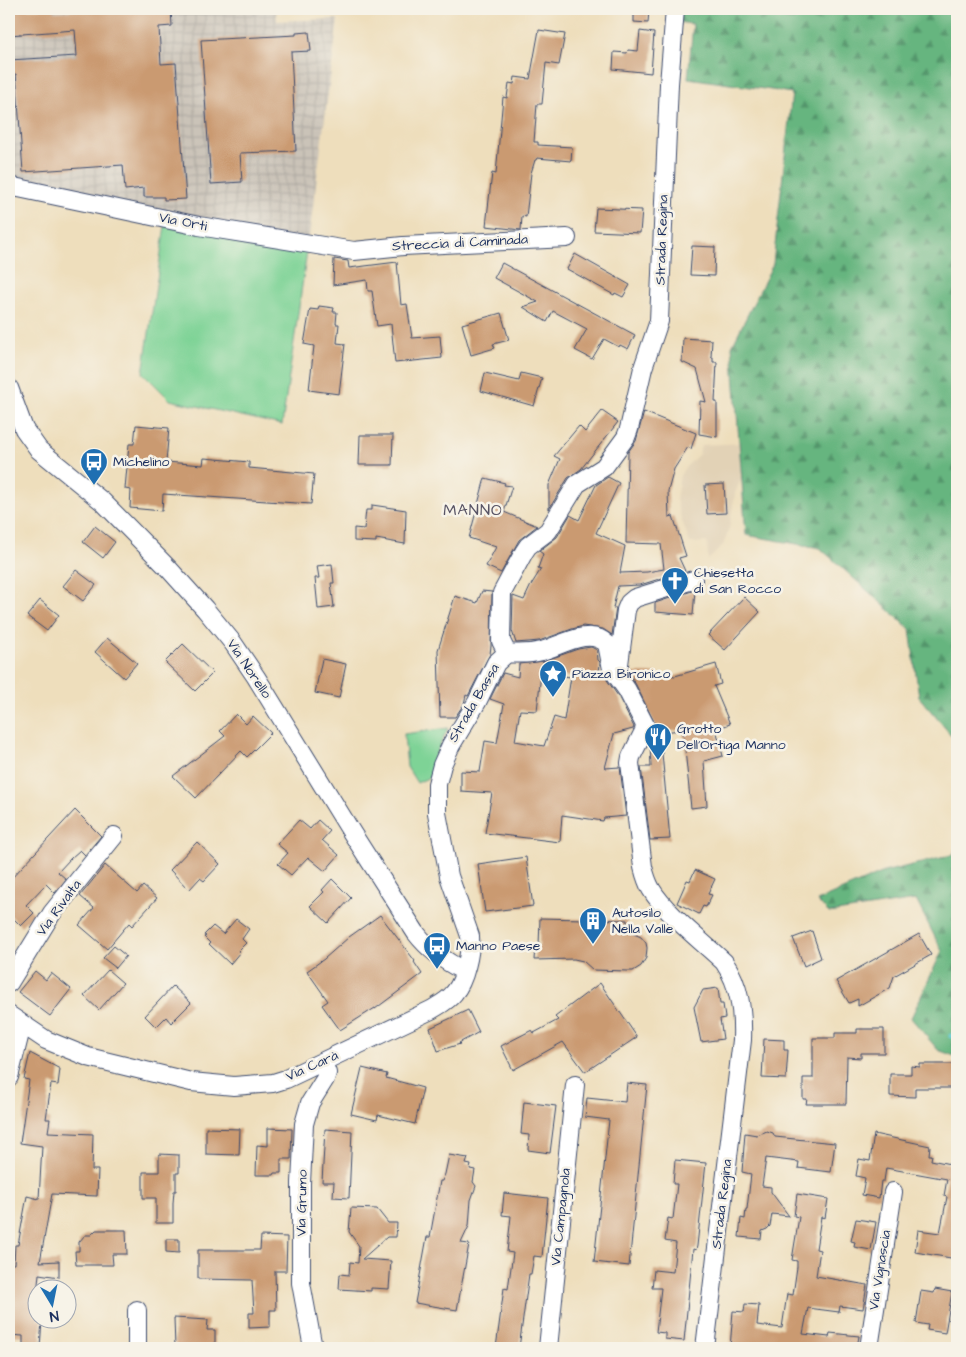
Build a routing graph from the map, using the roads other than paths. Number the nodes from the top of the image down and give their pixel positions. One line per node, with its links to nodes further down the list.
1 (675, 9): 6 (street, Strada Regina)
2 (10, 188): 4 (street, Via Orti)
3 (567, 238): 4 (street, Streccia di Caminada)
4 (354, 250)
5 (9, 388): 12 (street, Via Norello)
6 (609, 460): 8 (street, Strada Bassa)
7 (692, 580): 9 (street)
8 (507, 653): 9 (street); 11 (street, Strada Bassa)
9 (618, 677): 23 (street, Strada Regina)
10 (114, 836): 13 (street, Via Rivalta)
11 (442, 840): 12 (street, Via Carà)
12 (464, 971): 15 (street, Via Carà)
13 (9, 983)
14 (16, 1020): 15 (street, Via Carà); 16 (street)
15 (324, 1062): 21 (street, Via Grumo)
16 (9, 1077)
17 (575, 1085): 22 (street, Via Campagnola)
18 (893, 1192): 24 (street, Via Vignascia)
19 (137, 1310): 20 (street)
20 (137, 1348)
21 (313, 1348)
22 (548, 1348)
23 (705, 1348)
24 (869, 1348)

